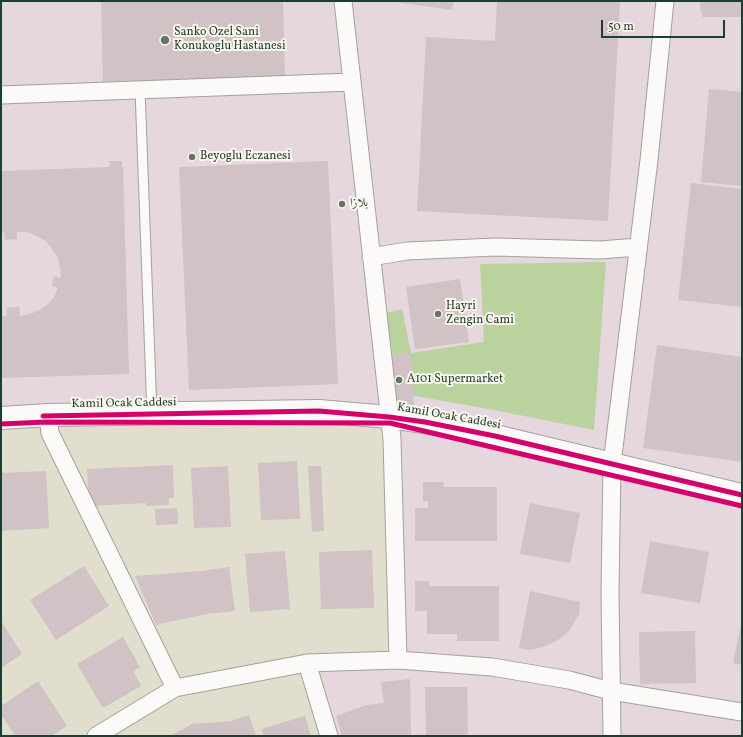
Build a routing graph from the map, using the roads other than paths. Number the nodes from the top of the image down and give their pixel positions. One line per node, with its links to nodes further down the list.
1 (343, 1): 3 (street)
2 (665, 1): 6 (street)
3 (352, 82): 4 (street); 7 (street)
4 (140, 90): 5 (street); 8 (lane)
5 (1, 95)
6 (638, 247): 7 (street); 12 (street)
7 (371, 257): 10 (street)
8 (152, 414): 9 (street, Kamil Ocak Caddesi); 10 (street, Kamil Ocak Caddesi)
9 (48, 415): 11 (street, Kamil Ocak Caddesi); 16 (street)
10 (389, 417): 12 (street, Kamil Ocak Caddesi); 14 (street)
11 (1, 418)
12 (612, 464): 13 (street, Kamil Ocak Caddesi); 17 (street)
13 (742, 495)
14 (398, 660): 15 (street); 17 (street)
15 (307, 663): 16 (street); 20 (street)
16 (176, 688): 19 (street)
17 (611, 690): 18 (street); 21 (street)
18 (742, 712)
19 (96, 736)
20 (329, 736)
21 (612, 736)

